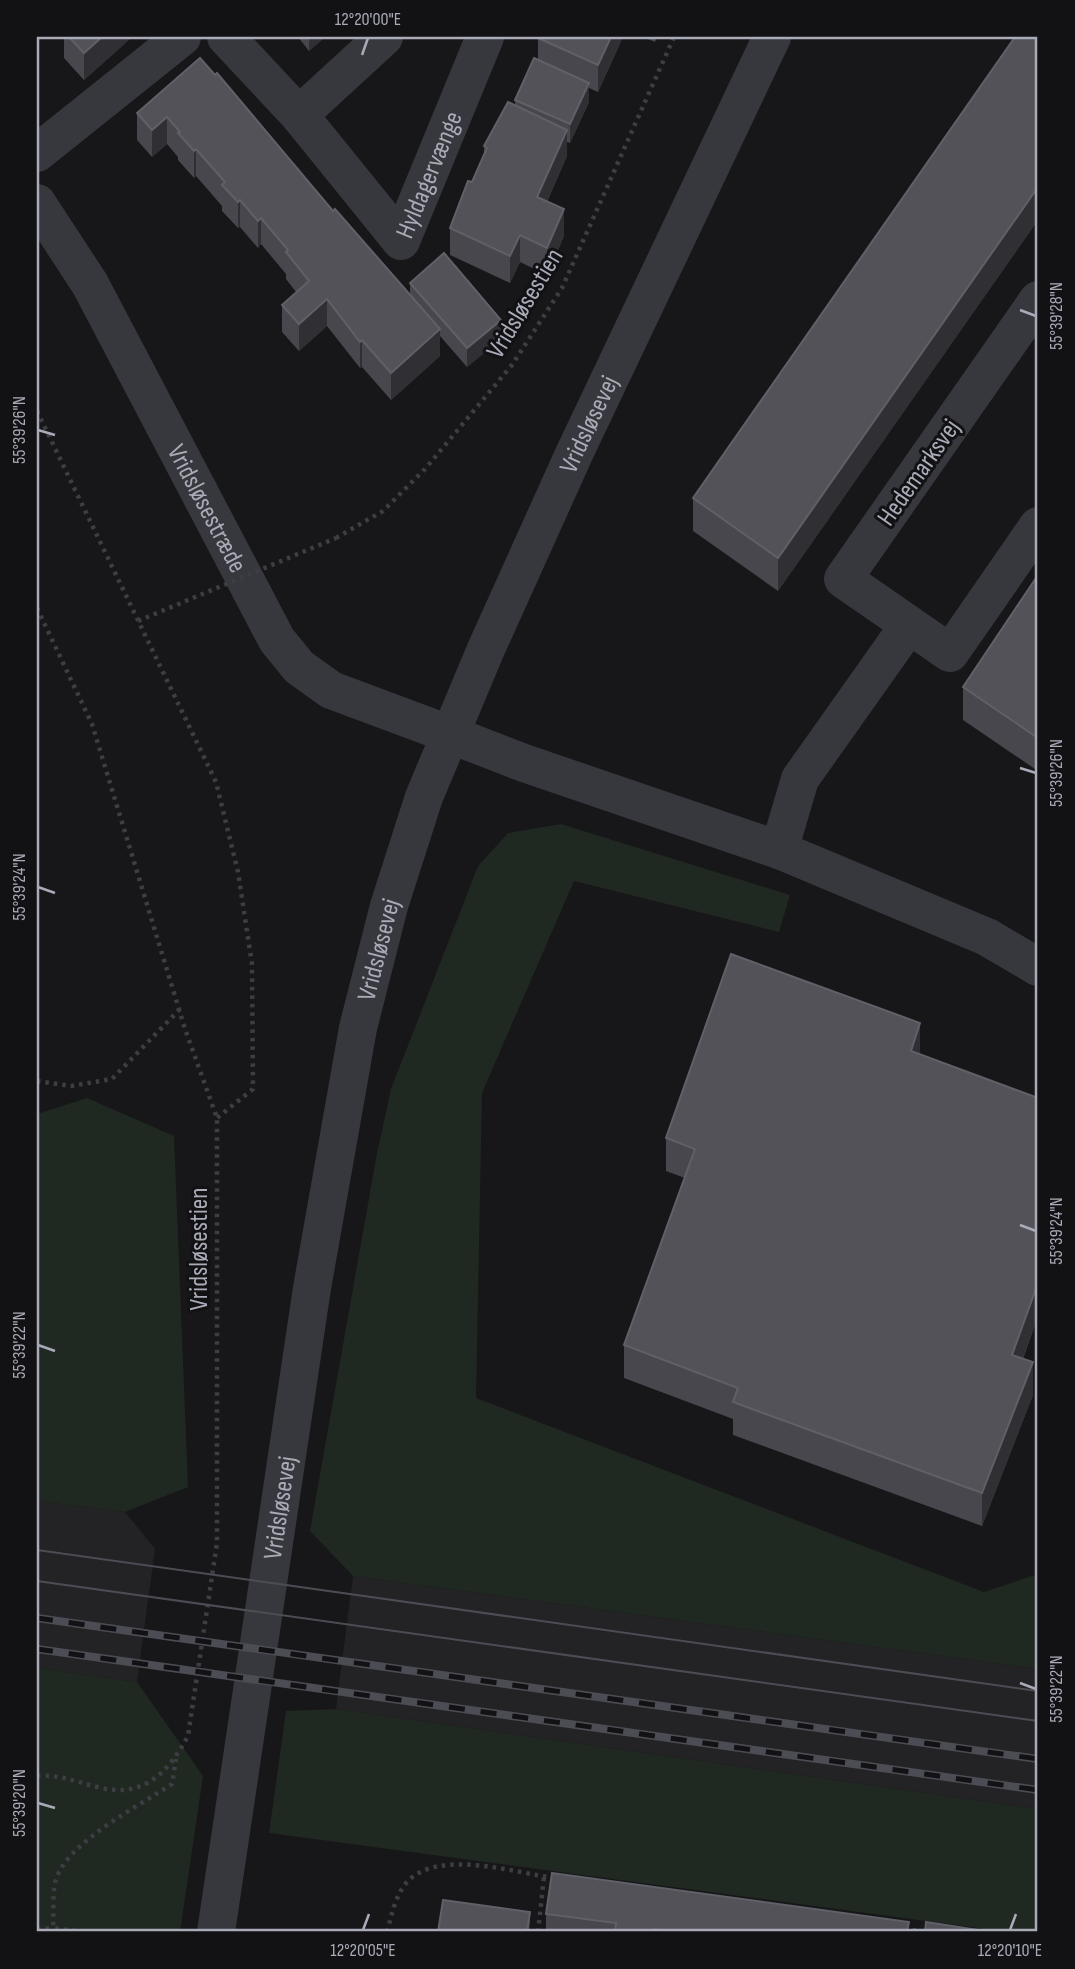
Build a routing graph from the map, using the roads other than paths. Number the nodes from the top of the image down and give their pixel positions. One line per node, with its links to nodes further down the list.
1 (182, 37): 7 (street)
2 (226, 37): 6 (street, Hyldagervænge)
3 (384, 37): 6 (street)
4 (485, 37): 6 (street, Hyldagervænge)
5 (772, 37): 12 (street, Vridsløsevej)
6 (299, 115)
7 (37, 153)
8 (37, 203): 12 (street, Vridsløsestræde)
9 (1038, 300): 11 (street, Hedemarksvej)
10 (1038, 526): 11 (street, Hedemarksvej)
11 (909, 625): 13 (street)
12 (449, 734): 13 (street); 15 (street, Vridsløsevej)
13 (779, 850): 14 (street)
14 (1038, 967)
15 (216, 1932)

